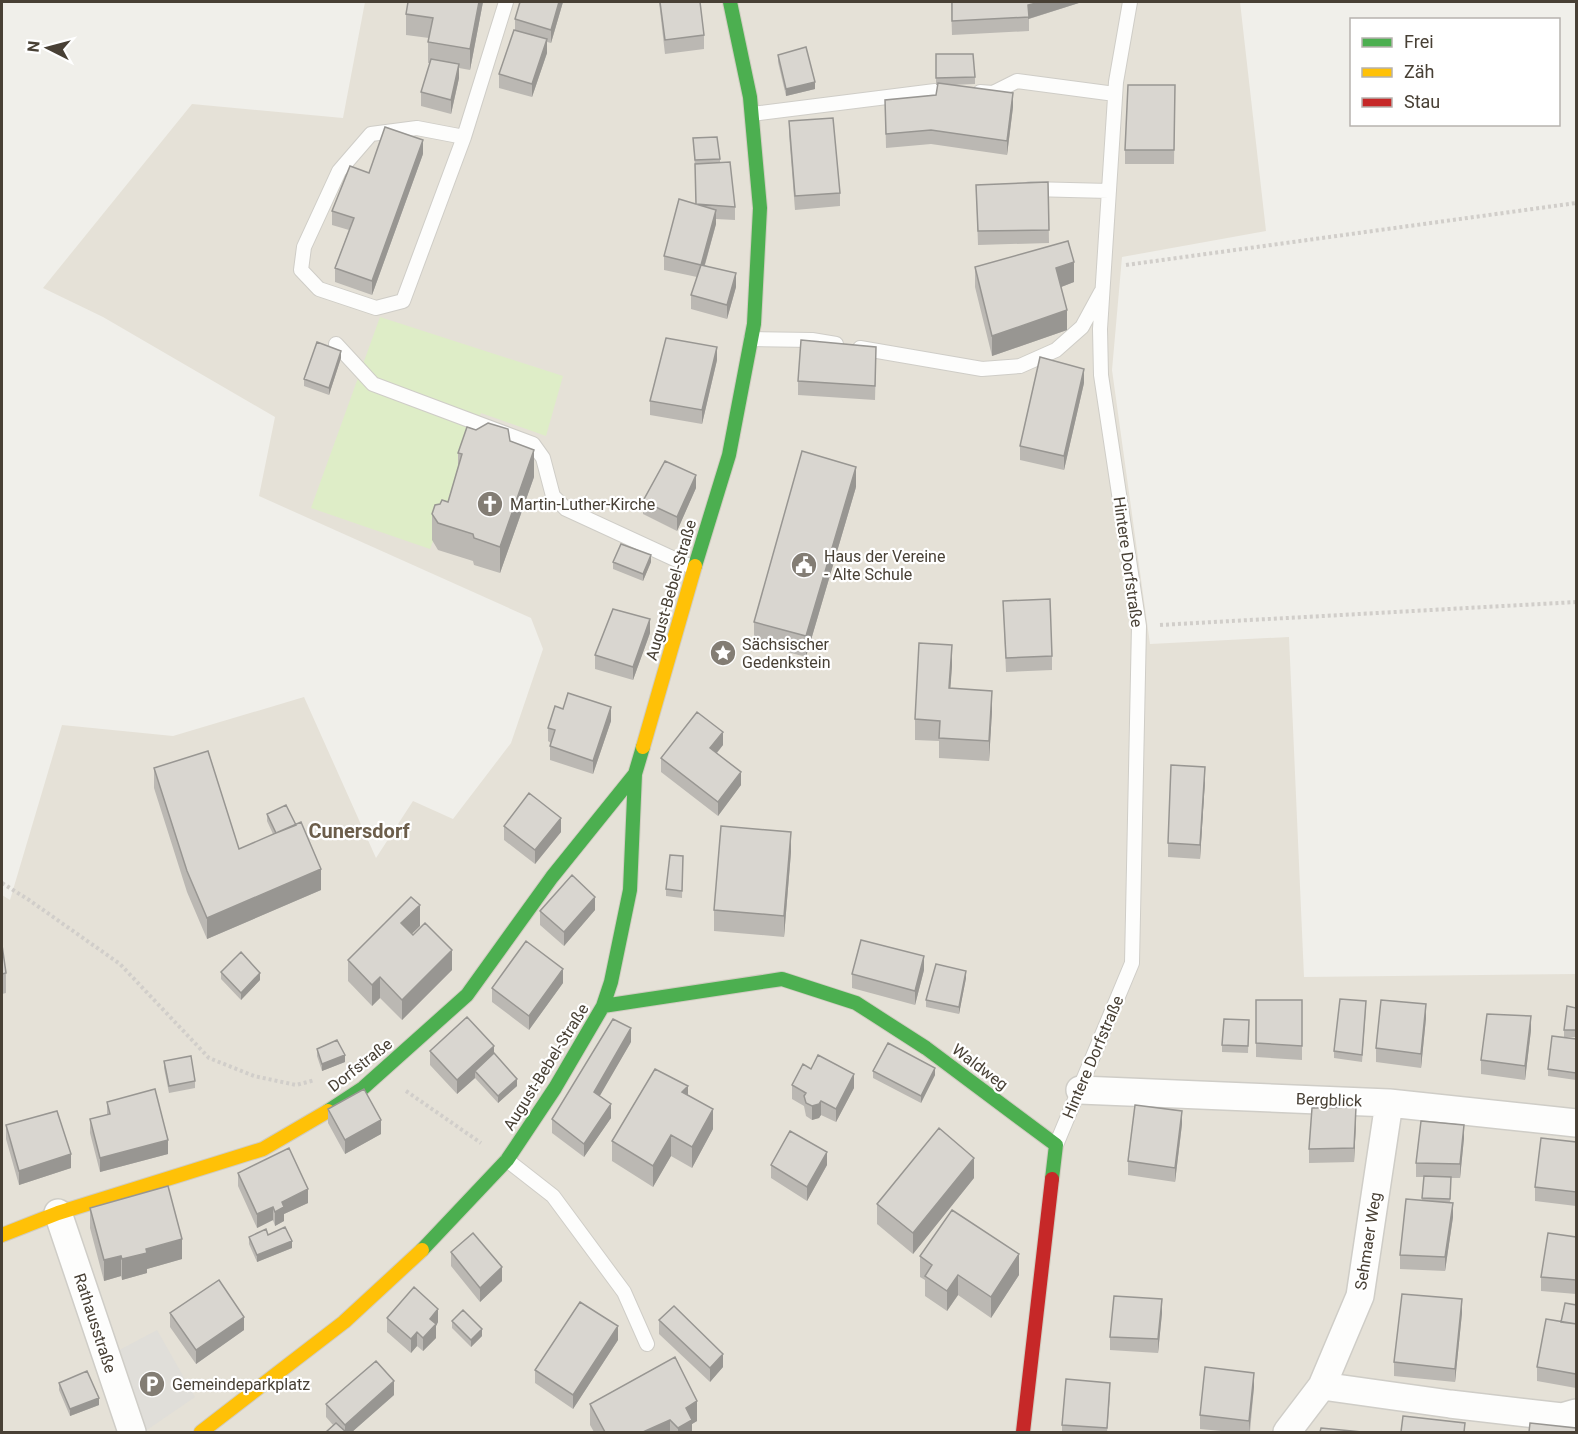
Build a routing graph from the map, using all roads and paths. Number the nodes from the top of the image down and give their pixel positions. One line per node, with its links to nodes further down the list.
1 (506, 2): 6 (lane)
2 (730, 2): 5 (main road, August-Bebel-Straße)
3 (1130, 2): 4 (lane, Hintere Dorfstraße)
4 (1115, 94): 5 (lane); 8 (lane, Hintere Dorfstraße)
5 (752, 114): 12 (main road, August-Bebel-Straße)
6 (464, 137): 6 (lane)
7 (1016, 189): 8 (lane)
8 (1109, 191): 10 (lane, Hintere Dorfstraße)
9 (1576, 203): 10 (path)
10 (1104, 268): 11 (lane, Hintere Dorfstraße)
11 (1103, 289): 12 (lane); 16 (lane, Hintere Dorfstraße)
12 (751, 339): 14 (main road, August-Bebel-Straße)
13 (336, 344): 14 (lane)
14 (694, 568): 17 (main road, August-Bebel-Straße)
15 (1576, 602): 16 (path)
16 (1139, 626): 22 (lane, Hintere Dorfstraße)
17 (635, 774): 19 (main road, August-Bebel-Straße); 20 (main road, Dorfstraße)
18 (2, 883): 21 (path)
19 (603, 1006): 25 (main road, Waldweg); 26 (main road, August-Bebel-Straße)
20 (380, 1074): 21 (main road, Dorfstraße); 26 (path)
21 (363, 1088): 27 (main road, Dorfstraße)
22 (1080, 1090): 23 (street, Bergblick); 25 (lane, Hintere Dorfstraße)
23 (1389, 1103): 24 (street, Bergblick); 30 (street, Sehmaer Weg)
24 (1576, 1122)
25 (1056, 1145): 34 (main road)
26 (507, 1160): 29 (lane); 33 (main road, August-Bebel-Straße)
27 (58, 1213): 28 (main road, Dorfstraße); 32 (street, Rathausstraße)
28 (2, 1235)
29 (647, 1344)
30 (1322, 1386): 31 (street); 35 (street, Sehmaer Weg)
31 (1576, 1413)
32 (132, 1432)
33 (201, 1432)
34 (1023, 1432)
35 (1287, 1432)

